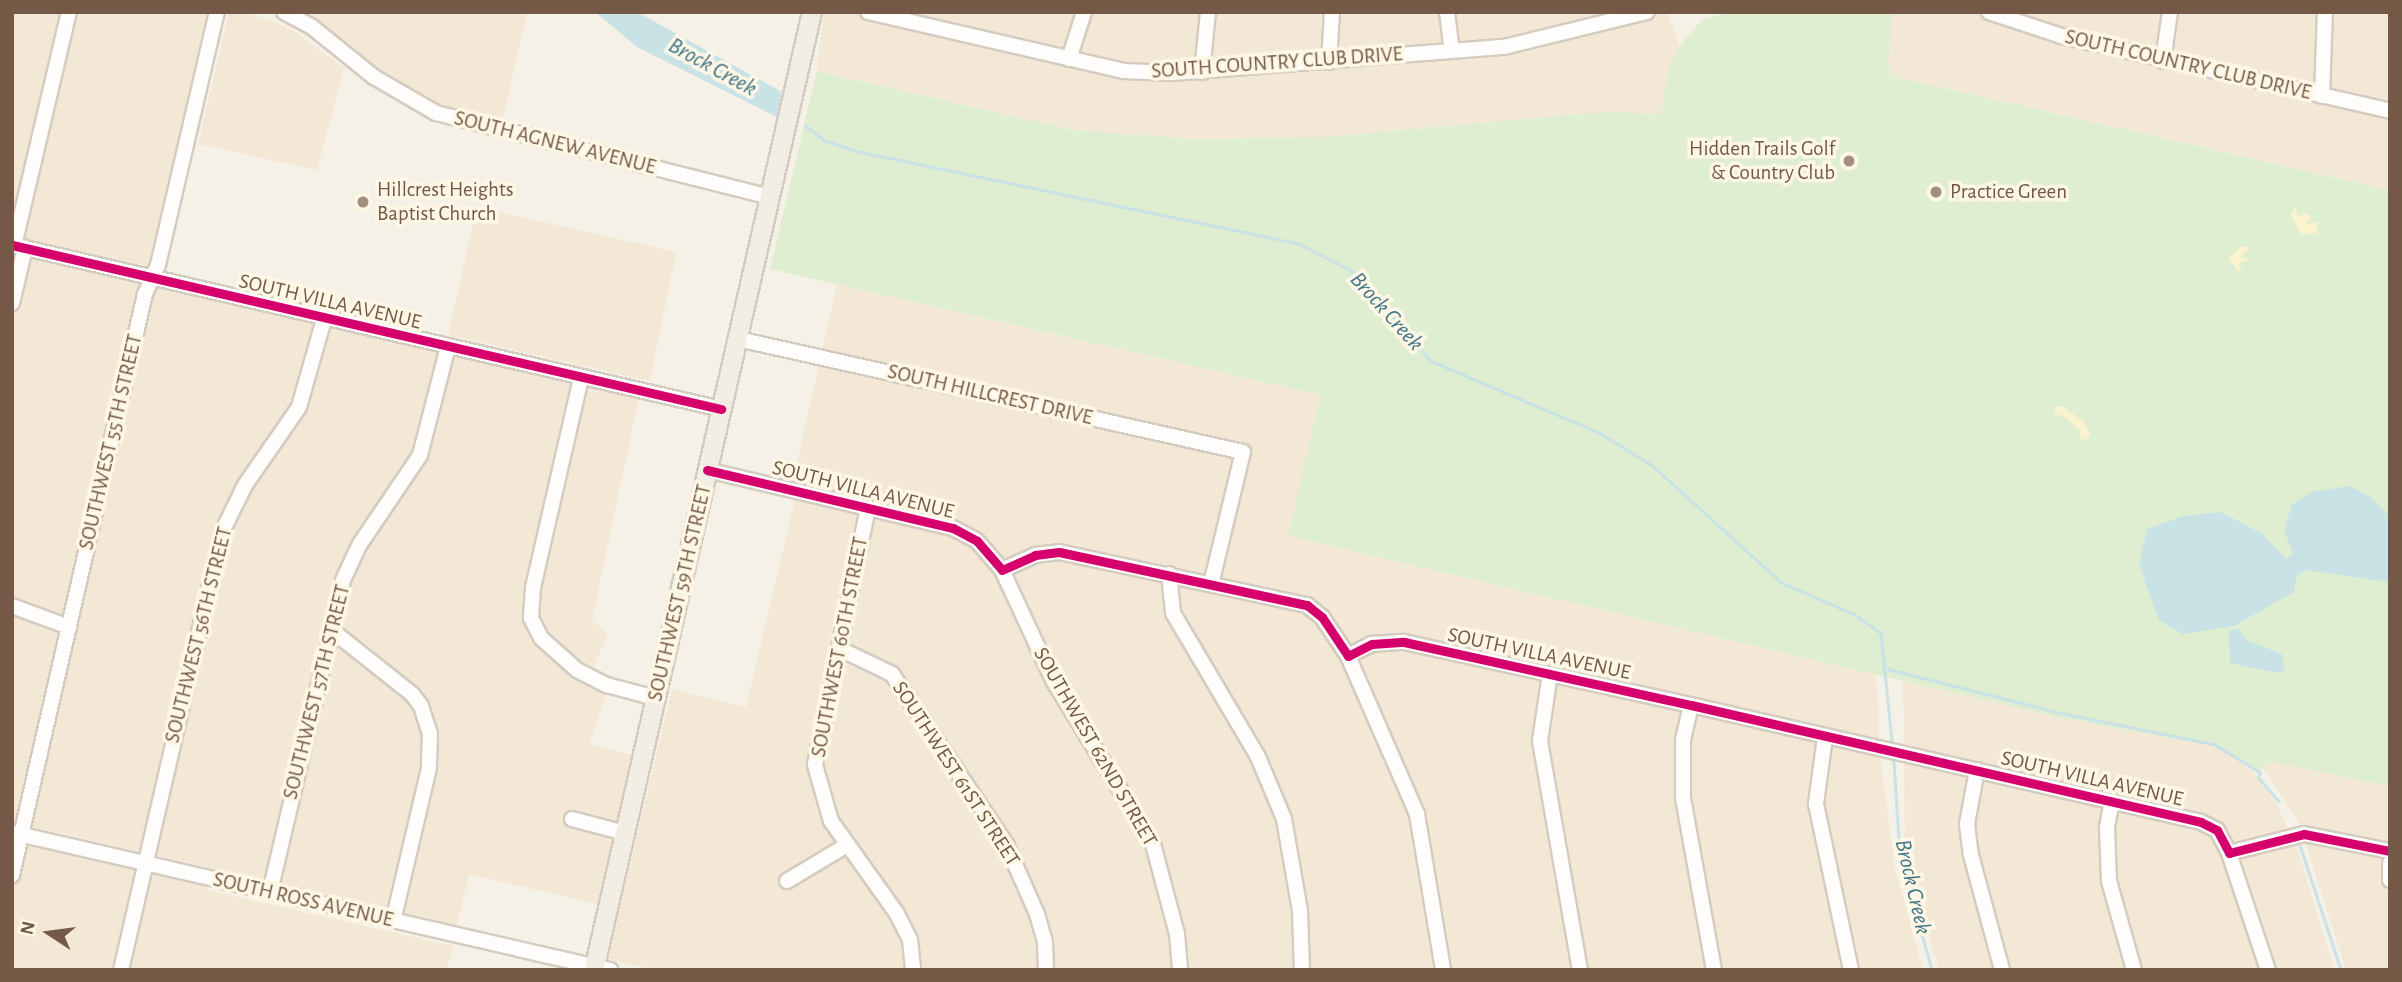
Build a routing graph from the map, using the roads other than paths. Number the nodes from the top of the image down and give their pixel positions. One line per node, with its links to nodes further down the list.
1 (69, 12): 25 (street)
2 (217, 12): 26 (street, SOUTHWEST 55TH STREET)
3 (284, 12): 24 (street, SOUTH AGNEW AVENUE)
4 (812, 12): 24 (main road, SOUTHWEST 59TH STREET)
5 (868, 12): 16 (street, SOUTH COUNTRY CLUB DRIVE)
6 (946, 12): 16 (street)
7 (1084, 12): 18 (street)
8 (1208, 12): 21 (street)
9 (1332, 12): 20 (street)
10 (1447, 12): 17 (street)
11 (1647, 12): 15 (street, SOUTH COUNTRY CLUB DRIVE)
12 (1989, 12): 19 (street, SOUTH COUNTRY CLUB DRIVE)
13 (2171, 12): 19 (street)
14 (2325, 12): 22 (street)
15 (1606, 18): 17 (street, SOUTH COUNTRY CLUB DRIVE)
16 (942, 28): 18 (street, SOUTH COUNTRY CLUB DRIVE)
17 (1452, 50): 20 (street, SOUTH COUNTRY CLUB DRIVE)
18 (1069, 59): 21 (street, SOUTH COUNTRY CLUB DRIVE)
19 (2163, 61): 22 (street, SOUTH COUNTRY CLUB DRIVE)
20 (1329, 62): 21 (street, SOUTH COUNTRY CLUB DRIVE)
21 (1202, 72)
22 (2322, 96): 23 (street, SOUTH COUNTRY CLUB DRIVE)
23 (2390, 111)
24 (770, 197): 29 (main road, SOUTHWEST 59TH STREET)
25 (17, 247): 26 (street, SOUTH VILLA AVENUE); 27 (street)
26 (152, 279): 28 (street, SOUTH VILLA AVENUE); 39 (street, SOUTHWEST 55TH STREET)
27 (12, 303)
28 (324, 319): 30 (street, SOUTH VILLA AVENUE); 56 (street, SOUTHWEST 56TH STREET)
29 (738, 339): 32 (main road, SOUTHWEST 59TH STREET); 37 (street, SOUTH HILLCREST DRIVE)
30 (448, 347): 31 (street, SOUTH VILLA AVENUE); 40 (street, SOUTHWEST 57TH STREET)
31 (581, 377): 32 (street, SOUTH VILLA AVENUE); 44 (street)
32 (721, 409): 33 (main road, SOUTHWEST 59TH STREET)
33 (707, 470): 34 (street, SOUTH VILLA AVENUE); 44 (main road, SOUTHWEST 59TH STREET)
34 (868, 508): 35 (street, SOUTH VILLA AVENUE); 41 (street, SOUTHWEST 60TH STREET)
35 (1002, 570): 36 (street); 66 (street, SOUTHWEST 62ND STREET)
36 (1169, 575): 37 (street); 67 (street)
37 (1211, 584): 42 (street)
38 (12, 606): 39 (street)
39 (69, 628): 51 (street, SOUTHWEST 55TH STREET)
40 (330, 629): 60 (street, SOUTHWEST 57TH STREET); 61 (street)
41 (840, 649): 52 (street, SOUTHWEST 60TH STREET); 65 (street, SOUTHWEST 61ST STREET)
42 (1348, 656): 43 (street, SOUTH VILLA AVENUE); 68 (street)
43 (1550, 674): 45 (street, SOUTH VILLA AVENUE); 69 (street)
44 (656, 698): 50 (main road, SOUTHWEST 59TH STREET)
45 (1691, 705): 46 (street, SOUTH VILLA AVENUE); 70 (street)
46 (1825, 737): 47 (street, SOUTH VILLA AVENUE); 71 (street)
47 (1977, 770): 48 (street, SOUTH VILLA AVENUE); 72 (street)
48 (2112, 801): 54 (street, SOUTH VILLA AVENUE); 73 (street)
49 (572, 819): 50 (street)
50 (625, 833): 62 (main road, SOUTHWEST 59TH STREET)
51 (17, 834): 56 (street, SOUTH ROSS AVENUE); 57 (street, SOUTHWEST 55TH STREET)
52 (847, 845): 59 (street); 64 (street, SOUTHWEST 60TH STREET)
53 (2390, 851): 54 (street)
54 (2229, 853): 74 (street, SOUTH VILLA AVENUE)
55 (2390, 863): 58 (street)
56 (145, 864): 60 (street, SOUTH ROSS AVENUE); 63 (street, SOUTHWEST 56TH STREET)
57 (12, 875)
58 (2390, 880)
59 (787, 881)
60 (270, 892): 61 (street, SOUTH ROSS AVENUE)
61 (393, 921): 62 (street, SOUTH ROSS AVENUE)
62 (599, 969)
63 (121, 970)
64 (913, 970)
65 (1046, 970)
66 (1180, 970)
67 (1302, 970)
68 (1443, 970)
69 (1580, 970)
70 (1714, 970)
71 (1851, 970)
72 (2002, 970)
73 (2134, 970)
74 (2268, 970)

